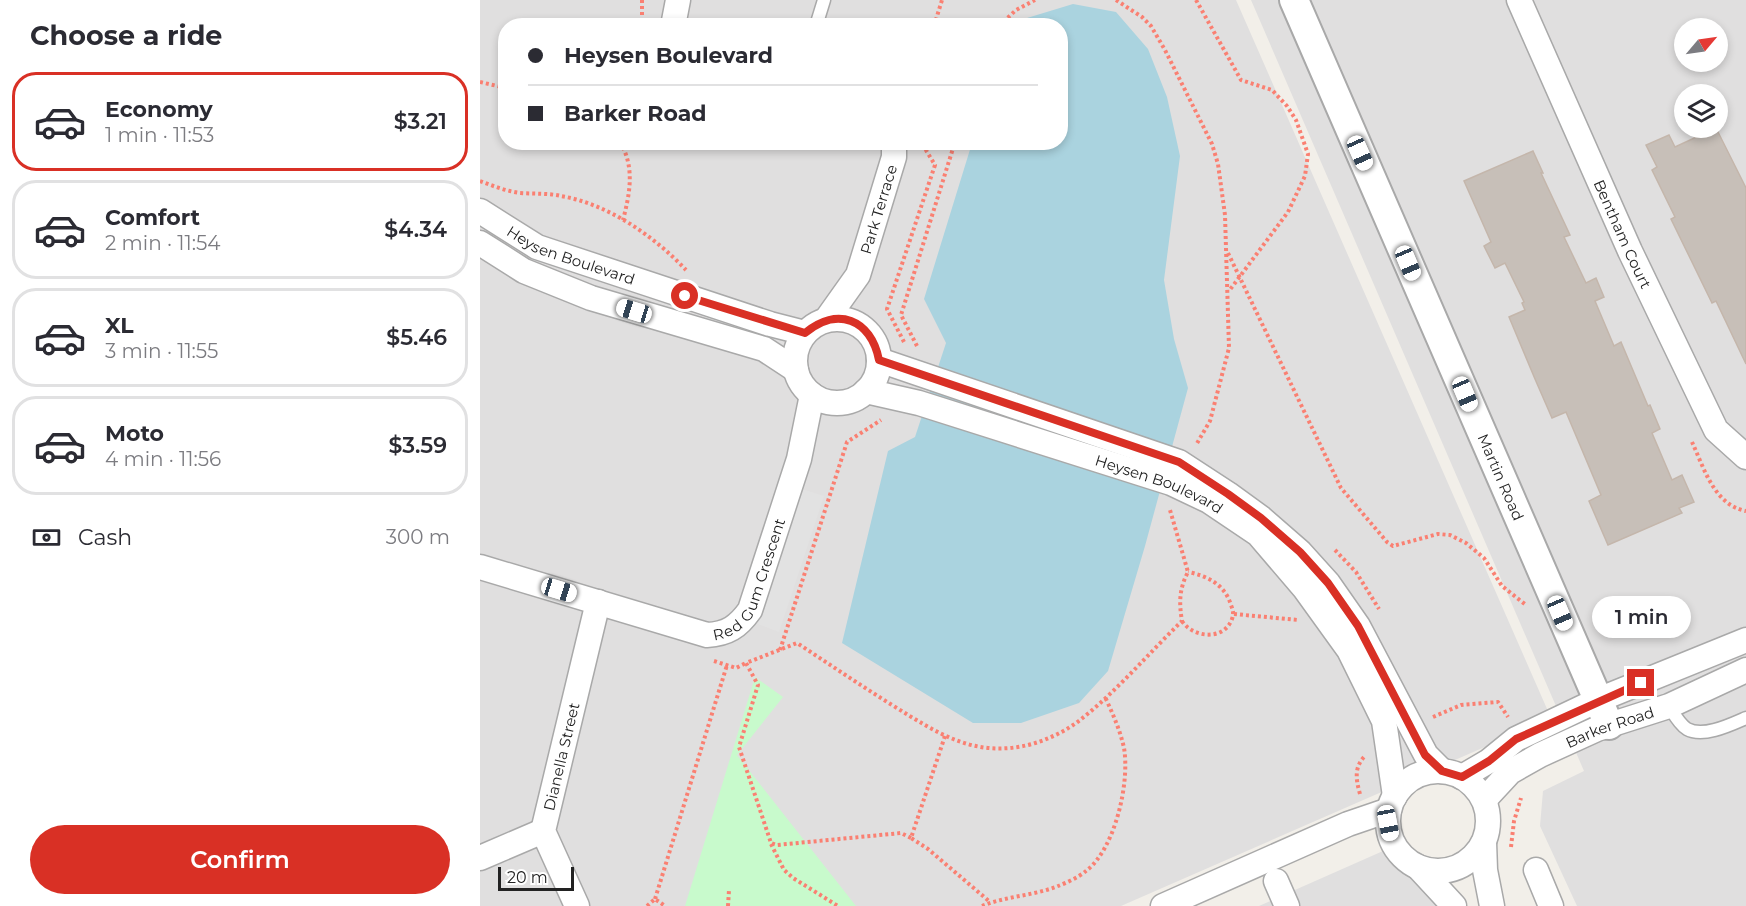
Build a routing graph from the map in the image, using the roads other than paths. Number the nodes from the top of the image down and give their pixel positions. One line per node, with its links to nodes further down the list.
1 (678, 0): 5 (street)
2 (824, 0): 6 (lane)
3 (1294, 0): 27 (street, Martin Road)
4 (1519, 0): 19 (street, Bentham Court)
5 (675, 18)
6 (818, 18)
7 (894, 150): 10 (street, Park Terrace)
8 (480, 211): 13 (street, Heysen Boulevard)
9 (480, 243): 15 (street, Heysen Boulevard)
10 (858, 275): 11 (street); 12 (street)
11 (826, 320): 12 (street); 13 (street)
12 (863, 327): 14 (street)
13 (805, 333): 15 (street)
14 (879, 360): 16 (street); 21 (street, Heysen Boulevard)
15 (796, 370): 17 (street)
16 (866, 391): 18 (street); 21 (street, Heysen Boulevard)
17 (812, 395): 18 (street); 20 (street, Red Gum Crescent)
18 (837, 403): 20 (street, Red Gum Crescent)
19 (1746, 457)
20 (799, 459): 23 (street, Red Gum Crescent)
21 (1179, 475): 29 (street, Heysen Boulevard); 31 (street, Heysen Boulevard)
22 (480, 567): 23 (street, Red Gum Crescent)
23 (598, 602): 32 (street, Dianella Street)
24 (1746, 639): 27 (street, Barker Road)
25 (1746, 670): 26 (street, Barker Road)
26 (1669, 706): 27 (street, Barker Road); 28 (lane)
27 (1604, 713): 29 (street, Barker Road); 30 (street, Barker Road)
28 (1746, 718)
29 (1452, 774): 30 (street); 31 (street)
30 (1484, 801): 33 (street)
31 (1384, 808): 35 (street); 39 (street)
32 (543, 831): 34 (street); 38 (street, Dianella Street)
33 (1484, 842): 35 (street); 42 (street)
34 (480, 858)
35 (1418, 867): 41 (street)
36 (1536, 870): 43 (street)
37 (1276, 881): 40 (street)
38 (577, 906)
39 (1163, 906)
40 (1287, 906)
41 (1454, 906)
42 (1491, 906)
43 (1551, 906)

